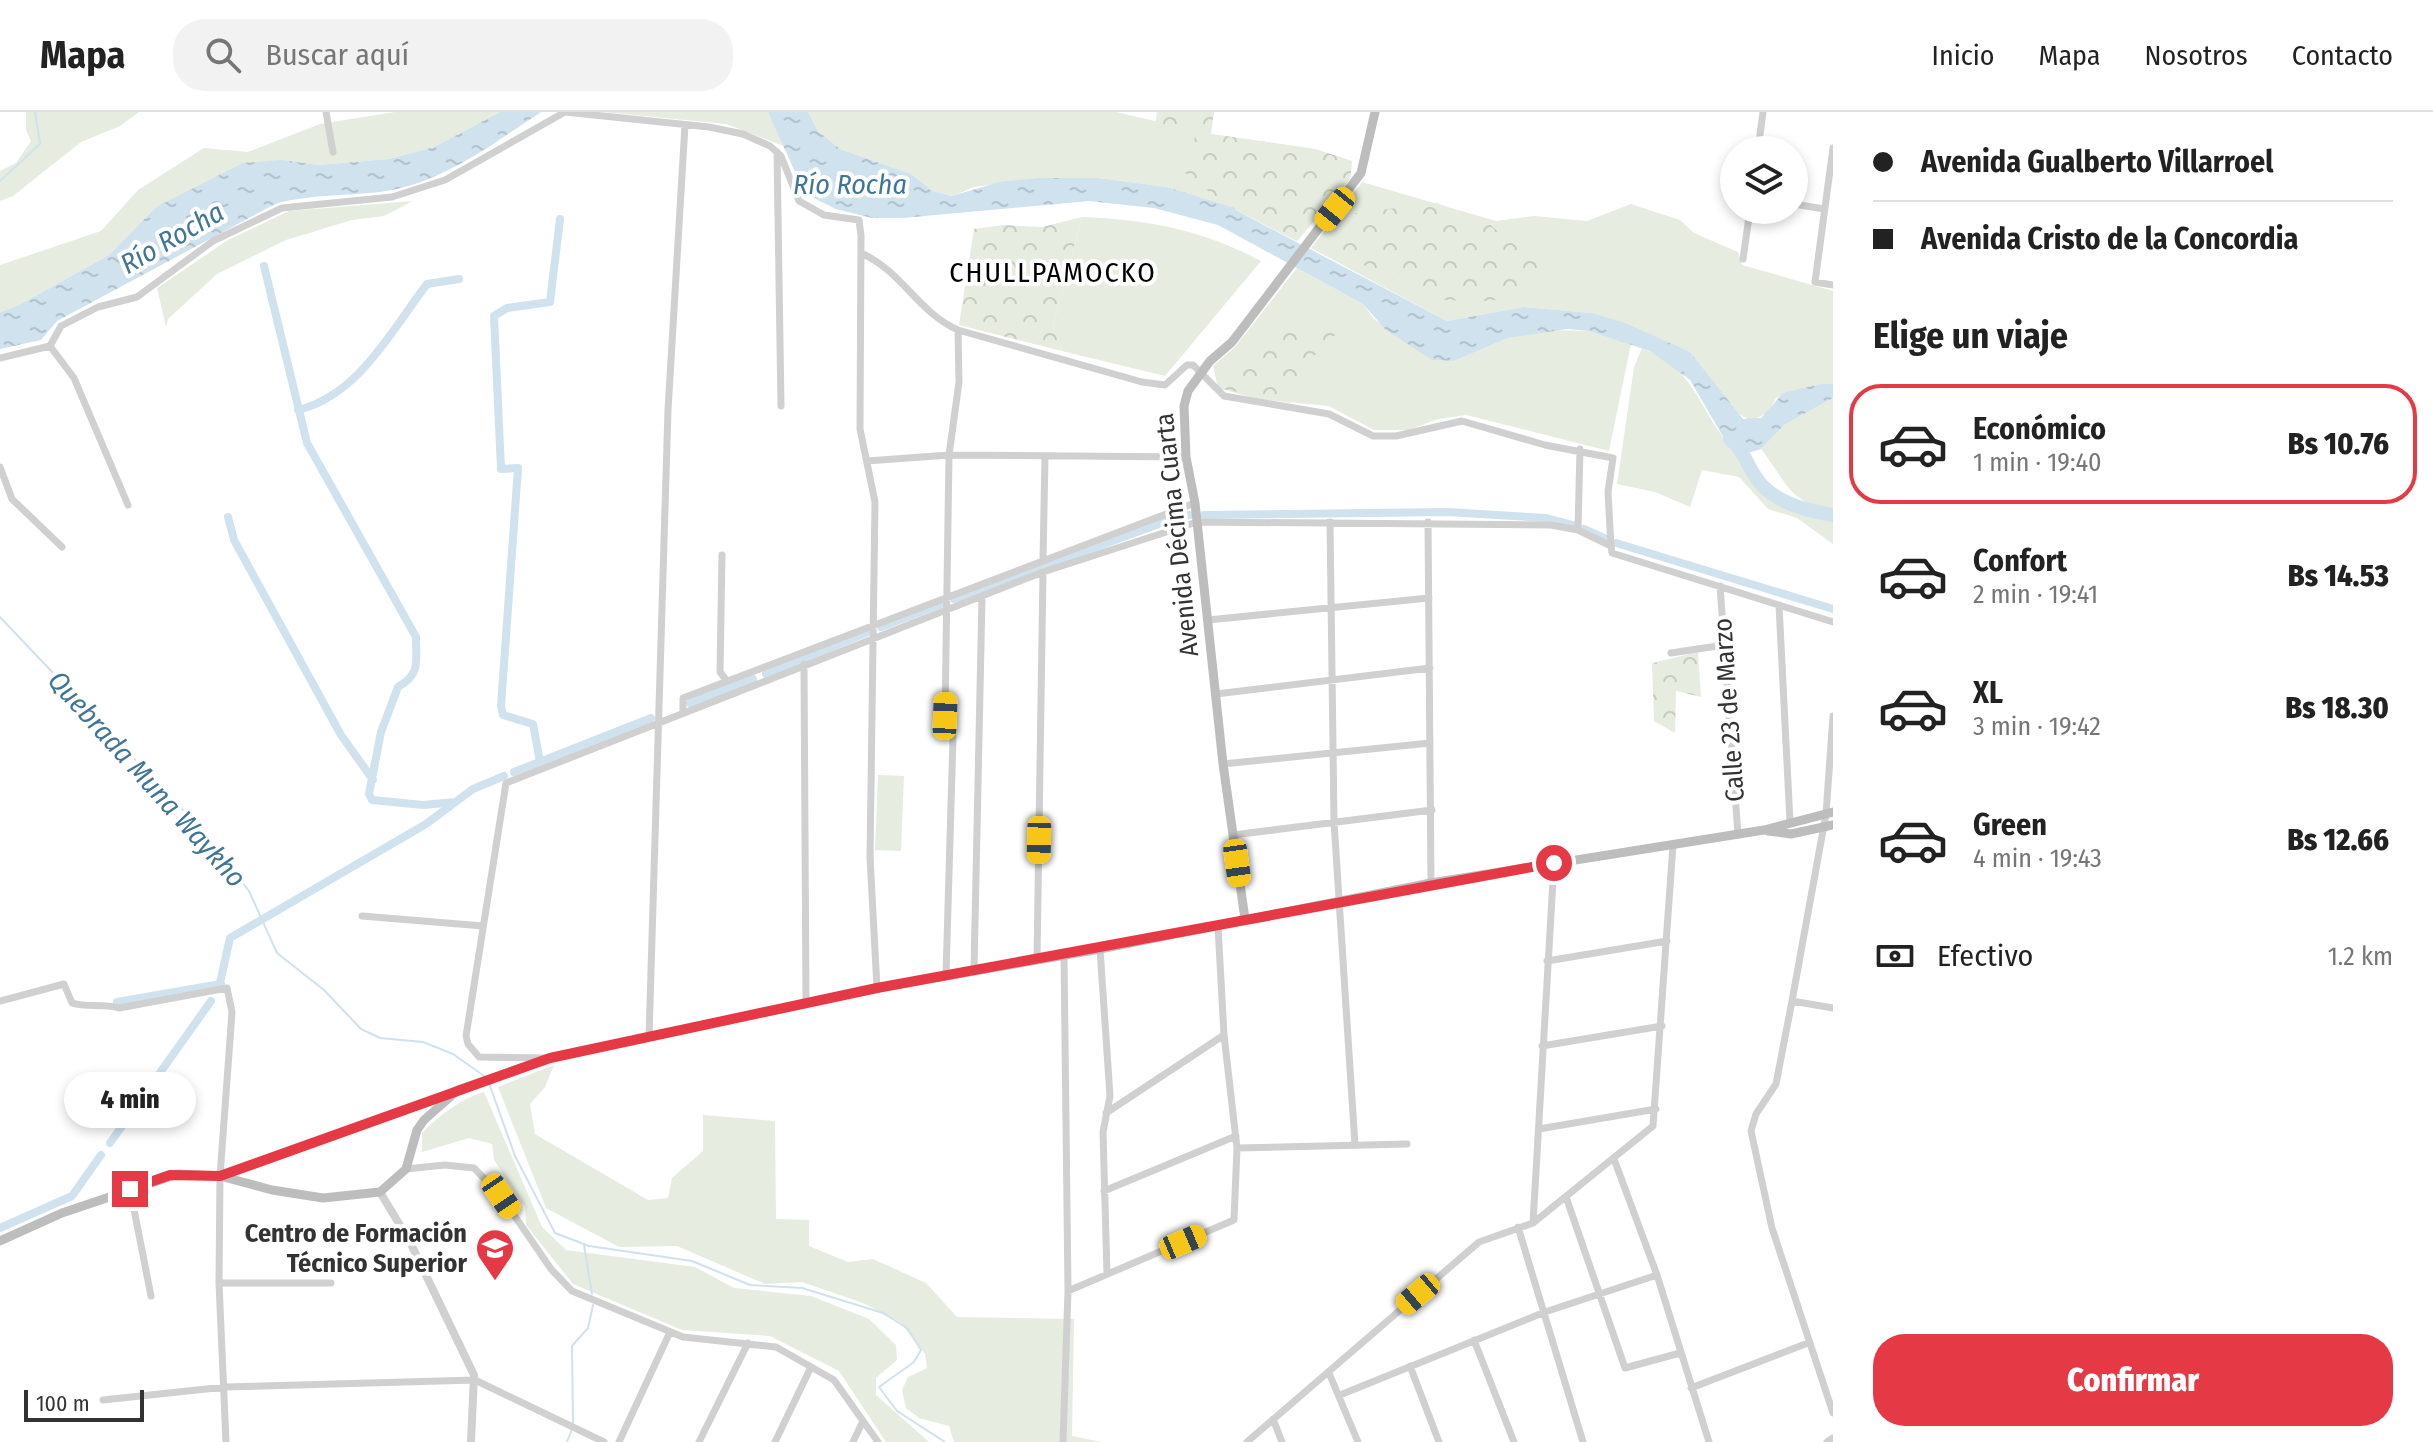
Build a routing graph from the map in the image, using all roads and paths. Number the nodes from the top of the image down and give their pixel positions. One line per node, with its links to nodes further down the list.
1 (326, 112): 7 (street)
2 (1375, 112): 19 (main road, Avenida Décima Cuarta)
3 (1763, 112): 5 (street)
4 (685, 125): 8 (street); 17 (street); 58 (street)
5 (1760, 136)
6 (1833, 148): 9 (street)
7 (333, 152)
8 (777, 152): 13 (street); 20 (street)
9 (1831, 182): 11 (street)
10 (1808, 206): 11 (street)
11 (1824, 209): 15 (street)
12 (1748, 224): 14 (street)
13 (863, 254): 16 (street); 25 (street)
14 (1743, 259)
15 (1833, 285)
16 (958, 330): 19 (street); 22 (street)
17 (50, 346): 18 (street); 28 (street)
18 (0, 358)
19 (1203, 371): 21 (street); 24 (main road, Avenida Décima Cuarta)
20 (781, 406)
21 (1580, 449): 32 (street); 33 (street)
22 (949, 455): 23 (street); 25 (street); 40 (street)
23 (1045, 457): 24 (street); 36 (street)
24 (1186, 457): 27 (main road, Avenida Décima Cuarta)
25 (867, 461): 47 (street)
26 (0, 467): 34 (street)
27 (1195, 503): 29 (main road, Avenida Décima Cuarta); 36 (street)
28 (128, 505)
29 (1197, 522): 30 (street); 37 (street); 45 (main road, Avenida Décima Cuarta)
30 (1330, 522): 31 (street); 44 (street)
31 (1428, 522): 32 (street); 41 (street)
32 (1578, 530): 33 (street)
33 (1611, 546): 38 (street)
34 (62, 547)
35 (722, 555): 54 (street)
36 (1043, 560): 40 (street)
37 (1043, 572): 39 (street); 81 (street)
38 (1720, 586): 42 (street); 49 (street, Calle 23 de Marzo)
39 (982, 597): 43 (street); 83 (street)
40 (948, 598): 43 (street); 47 (street)
41 (1429, 598): 44 (street); 52 (street)
42 (1779, 605): 46 (street); 65 (street)
43 (948, 609): 48 (street); 84 (street)
44 (1328, 609): 45 (street); 53 (street)
45 (1208, 620): 55 (main road, Avenida Décima Cuarta)
46 (1833, 622)
47 (874, 625): 48 (street); 54 (street)
48 (871, 637): 51 (street); 85 (street)
49 (1724, 645): 50 (street); 69 (street, Calle 23 de Marzo)
50 (1671, 653)
51 (804, 664): 56 (street); 88 (street)
52 (1430, 668): 53 (street); 59 (street)
53 (1332, 680): 55 (street); 60 (street)
54 (727, 681): 56 (street)
55 (1216, 694): 61 (main road, Avenida Décima Cuarta)
56 (683, 713): 58 (street)
57 (1833, 716): 63 (street)
58 (660, 722): 76 (street); 92 (street)
59 (1430, 743): 60 (street); 62 (street)
60 (1334, 753): 61 (street); 64 (street)
61 (1223, 764): 68 (main road, Avenida Décima Cuarta)
62 (1432, 810): 64 (street); 72 (street)
63 (1829, 813): 65 (main road); 66 (street)
64 (1334, 822): 68 (street); 73 (street)
65 (1790, 822): 67 (main road)
66 (1828, 826): 67 (main road); 87 (street)
67 (1764, 830): 69 (main road)
68 (1233, 835): 75 (main road, Avenida Décima Cuarta)
69 (1738, 835): 70 (main road)
70 (1673, 845): 71 (main road); 78 (street)
71 (1554, 863): 72 (main road); 82 (street)
72 (1431, 883): 73 (main road)
73 (1338, 901): 75 (main road); 101 (street)
74 (362, 916): 76 (street)
75 (1245, 919): 77 (main road)
76 (483, 926): 94 (street)
77 (1218, 926): 79 (main road); 91 (street)
78 (1667, 941): 82 (street); 90 (street)
79 (1100, 949): 80 (main road); 97 (street)
80 (1064, 954): 81 (main road); 117 (street)
81 (1037, 959): 83 (main road)
82 (1547, 961): 93 (street)
83 (974, 970): 84 (main road)
84 (946, 975): 85 (main road)
85 (877, 988): 88 (main road)
86 (0, 1001): 105 (street)
87 (1792, 1001): 89 (street); 124 (street)
88 (806, 1004): 92 (main road)
89 (1833, 1008)
90 (1662, 1026): 93 (street); 96 (street)
91 (1224, 1035): 97 (street); 99 (street)
92 (649, 1037): 94 (main road)
93 (1542, 1046): 98 (street)
94 (550, 1058): 95 (main road)
95 (458, 1090): 104 (main road); 105 (street)
96 (1656, 1109): 98 (street); 103 (street)
97 (1106, 1113): 107 (street)
98 (1539, 1129): 110 (street)
99 (1236, 1136): 102 (street); 107 (street)
100 (1407, 1144): 101 (street)
101 (1355, 1145): 102 (street)
102 (1237, 1148): 113 (street)
103 (1614, 1159): 109 (street); 114 (street)
104 (406, 1169): 108 (main road); 121 (street)
105 (220, 1176): 106 (main road); 108 (main road); 115 (street)
106 (130, 1189): 112 (main road); 119 (street)
107 (1104, 1191): 113 (street)
108 (380, 1192): 129 (street)
109 (1566, 1197): 110 (street); 118 (street)
110 (1533, 1223): 111 (street)
111 (1518, 1227): 120 (street); 128 (street)
112 (0, 1241)
113 (1107, 1274): 117 (street)
114 (1657, 1275): 118 (street); 125 (street)
115 (219, 1283): 116 (street); 130 (street)
116 (331, 1283)
117 (1068, 1291): 146 (street)
118 (1602, 1293): 120 (street); 125 (street)
119 (151, 1296)
120 (1545, 1312): 122 (street); 152 (street)
121 (670, 1332): 123 (street); 141 (street)
122 (1474, 1340): 126 (street); 151 (street)
123 (748, 1343): 127 (street); 142 (street)
124 (1808, 1343): 131 (street); 134 (street)
125 (1680, 1353): 131 (street)
126 (1410, 1366): 132 (street); 150 (street)
127 (811, 1367): 136 (street); 143 (street)
128 (1329, 1373): 132 (street); 135 (street)
129 (475, 1380): 130 (street); 139 (street); 140 (street)
130 (225, 1387): 133 (street); 138 (street)
131 (1691, 1388): 153 (street)
132 (1340, 1395): 149 (street)
133 (103, 1400)
134 (1833, 1413)
135 (1273, 1419): 147 (street); 148 (street)
136 (863, 1421): 144 (street); 145 (street)
137 (1833, 1438): 154 (street)
138 (226, 1442)
139 (471, 1442)
140 (604, 1442)
141 (619, 1442)
142 (699, 1442)
143 (775, 1442)
144 (853, 1442)
145 (878, 1442)
146 (1063, 1442)
147 (1247, 1442)
148 (1282, 1442)
149 (1358, 1442)
150 (1439, 1442)
151 (1514, 1442)
152 (1583, 1442)
153 (1709, 1442)
154 (1827, 1442)

